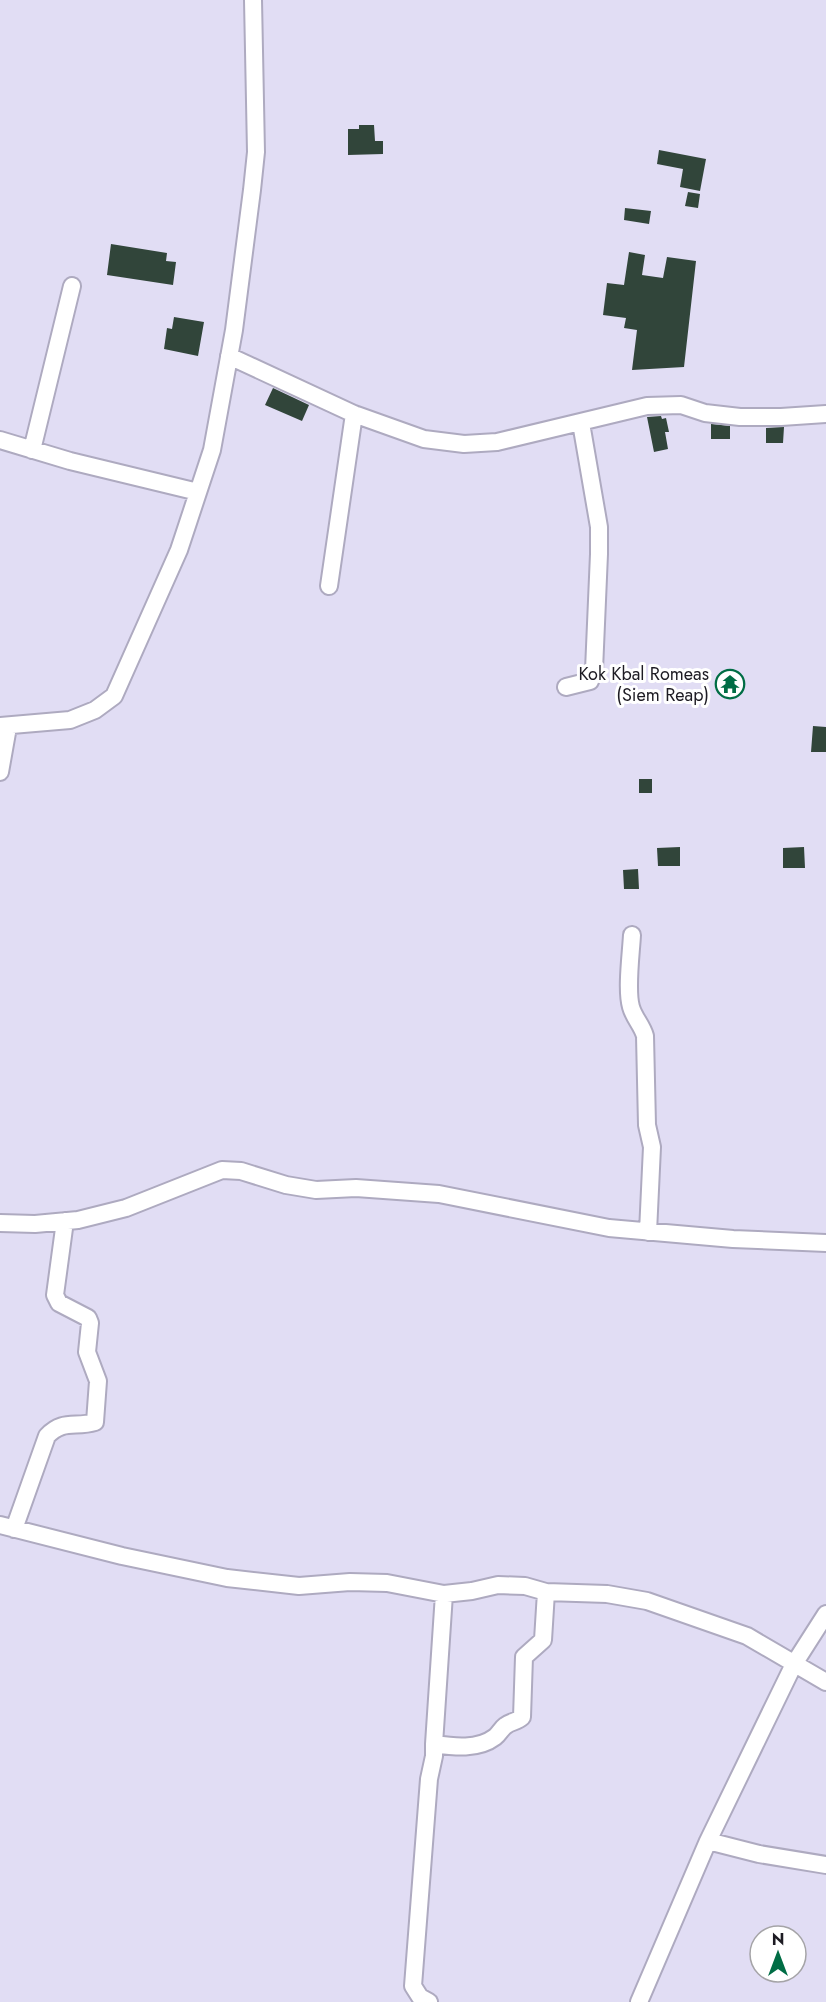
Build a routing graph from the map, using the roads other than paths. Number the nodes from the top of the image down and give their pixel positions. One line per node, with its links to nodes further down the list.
1 (253, 0): 3 (street)
2 (72, 286): 8 (street)
3 (229, 356): 4 (street); 9 (street)
4 (354, 414): 6 (street); 10 (street)
5 (826, 414): 6 (street)
6 (581, 423): 11 (street)
7 (0, 440): 8 (street)
8 (32, 450): 9 (street)
9 (198, 492): 12 (street)
10 (329, 586)
11 (566, 687)
12 (4, 726): 13 (street)
13 (0, 772)
14 (632, 935): 17 (street)
15 (65, 1221): 16 (street); 17 (street); 19 (street)
16 (0, 1223)
17 (648, 1232): 18 (street)
18 (826, 1243)
19 (7, 1527): 21 (street)
20 (546, 1592): 21 (street); 23 (street); 25 (street)
21 (444, 1594): 25 (street)
22 (826, 1614): 23 (street)
23 (794, 1664): 24 (street); 26 (street)
24 (826, 1682)
25 (434, 1744): 28 (street)
26 (708, 1841): 27 (street); 29 (street)
27 (826, 1865)
28 (429, 2002)
29 (639, 2002)

